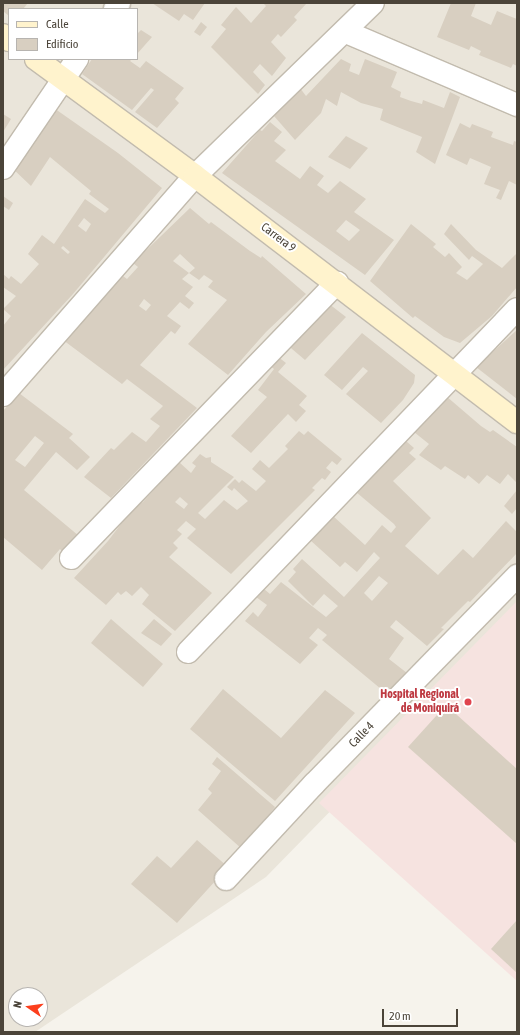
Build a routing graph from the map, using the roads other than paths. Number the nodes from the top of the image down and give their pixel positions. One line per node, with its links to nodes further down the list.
1 (373, 3): 2 (street)
2 (346, 32): 6 (street); 8 (street)
3 (37, 60): 5 (main road, Carrera 9)
4 (76, 60): 5 (street)
5 (63, 79): 7 (street); 8 (main road, Carrera 9)
6 (517, 105)
7 (3, 168)
8 (195, 176): 9 (main road, Carrera 9); 12 (street)
9 (337, 283): 11 (main road, Carrera 9); 14 (street)
10 (517, 309): 11 (street)
11 (454, 374): 13 (main road, Carrera 9); 16 (street)
12 (3, 395)
13 (517, 422)
14 (71, 558)
15 (517, 576): 17 (street, Calle 4)
16 (188, 652)
17 (226, 878)

